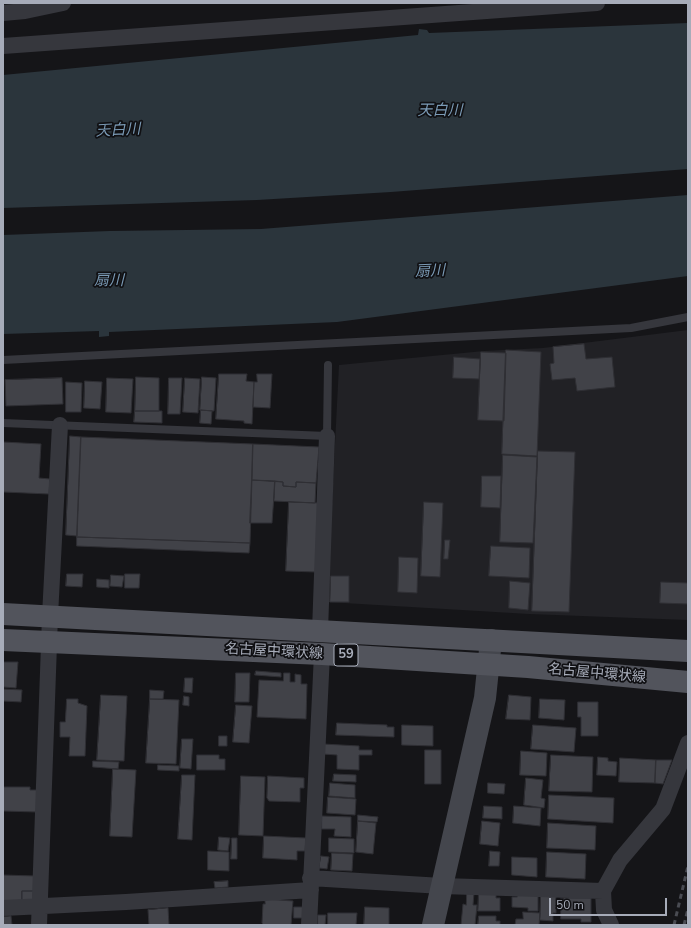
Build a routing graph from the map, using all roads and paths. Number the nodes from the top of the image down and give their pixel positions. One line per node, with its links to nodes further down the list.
1 (63, 3): 3 (street)
2 (597, 3): 4 (street)
3 (3, 13)
4 (3, 46)
5 (688, 317): 6 (lane)
6 (3, 360)
7 (328, 365): 10 (lane)
8 (3, 423): 9 (lane)
9 (60, 425): 10 (lane); 14 (street)
10 (327, 436): 15 (street)
11 (3, 603): 13 (street)
12 (3, 614): 13 (main road, 名古屋中環状線 / 59)
13 (26, 615): 14 (main road, 名古屋中環状線 / 59)
14 (50, 616): 15 (main road, 名古屋中環状線 / 59); 17 (street)
15 (320, 631): 16 (main road, 名古屋中環状線 / 59)
16 (491, 640): 19 (main road, 名古屋中環状線 / 59); 21 (street)
17 (50, 642): 18 (main road, 名古屋中環状線 / 59); 20 (main road, 名古屋中環状線 / 59); 27 (street)
18 (9, 644)
19 (688, 651)
20 (322, 654): 21 (main road, 名古屋中環状線 / 59); 24 (street)
21 (489, 666): 22 (main road, 名古屋中環状線 / 59); 25 (street)
22 (688, 682)
23 (688, 743): 26 (street)
24 (310, 884): 25 (street); 27 (street); 30 (street)
25 (442, 886): 26 (street); 31 (street)
26 (602, 891): 32 (street)
27 (40, 906): 28 (street); 29 (street)
28 (3, 908)
29 (40, 925)
30 (309, 925)
31 (433, 925)
32 (611, 925)

